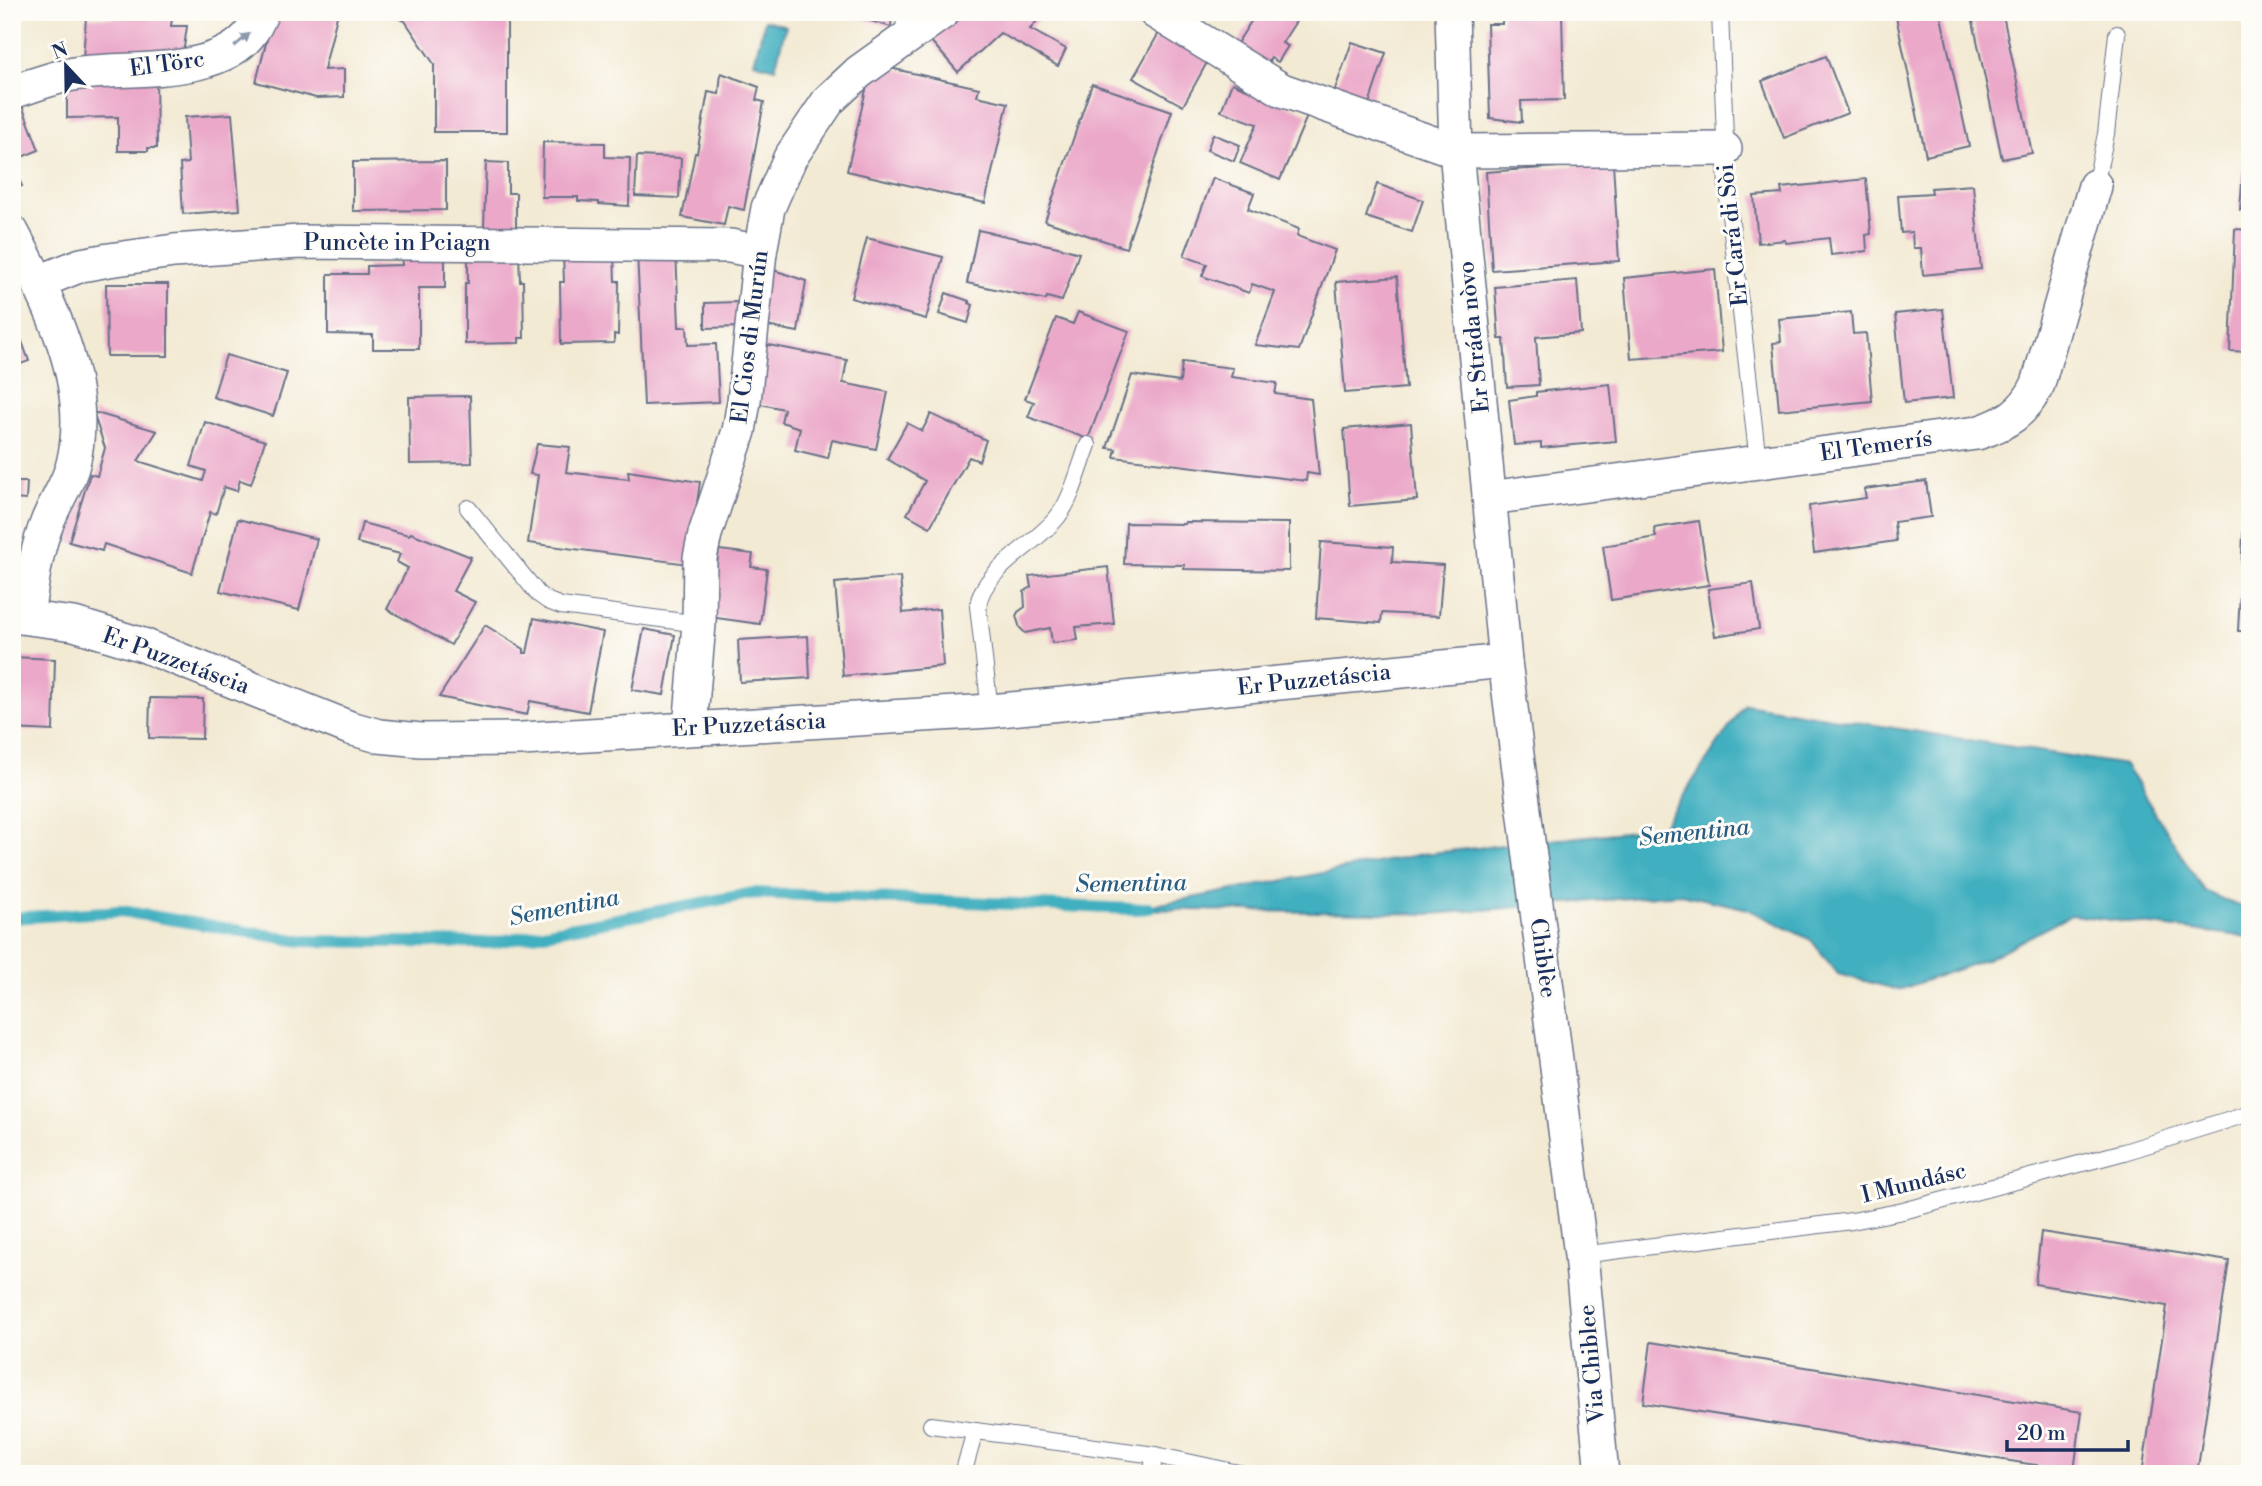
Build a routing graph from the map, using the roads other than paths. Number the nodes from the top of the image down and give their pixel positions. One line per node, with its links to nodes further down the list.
1 (262, 12): 8 (street, El Törc, one-way to 1)
2 (943, 12): 6 (street, El Cios di Murún)
3 (1155, 12): 10 (street, Er Cará di Sòi)
4 (1452, 12): 10 (street, Er Stráda nòvo)
5 (1720, 12): 9 (lane)
6 (904, 27): 13 (street, El Cios di Murún)
7 (2118, 34): 11 (lane)
8 (12, 92)
9 (1725, 149): 10 (street, Er Cará di Sòi); 16 (lane, Er Cará di Sòi)
10 (1456, 151): 17 (street, Er Stráda nòvo)
11 (2095, 186): 16 (street, El Temerís)
12 (12, 232): 14 (street)
13 (760, 251): 14 (street, Puncète in Pciagn); 20 (street, El Cios di Murún)
14 (39, 282): 19 (street)
15 (1088, 445): 22 (lane)
16 (1758, 462): 17 (street, El Temerís)
17 (1489, 498): 21 (street, Er Stráda nòvo)
18 (468, 508): 20 (lane)
19 (20, 616): 23 (street, Er Puzzetáscia)
20 (699, 624): 23 (street, El Cios di Murún)
21 (1505, 661): 22 (street, Er Puzzetáscia); 25 (street, Chiblèe)
22 (990, 711): 23 (street, Er Puzzetáscia)
23 (690, 728)
24 (2250, 1113): 25 (lane, I Mundásc)
25 (1581, 1255): 32 (street, Via Chiblee)
26 (930, 1425): 27 (lane)
27 (975, 1431): 28 (lane); 29 (lane)
28 (1155, 1455): 30 (lane); 31 (lane)
29 (963, 1474)
30 (1151, 1474)
31 (1243, 1474)
32 (1602, 1474)

